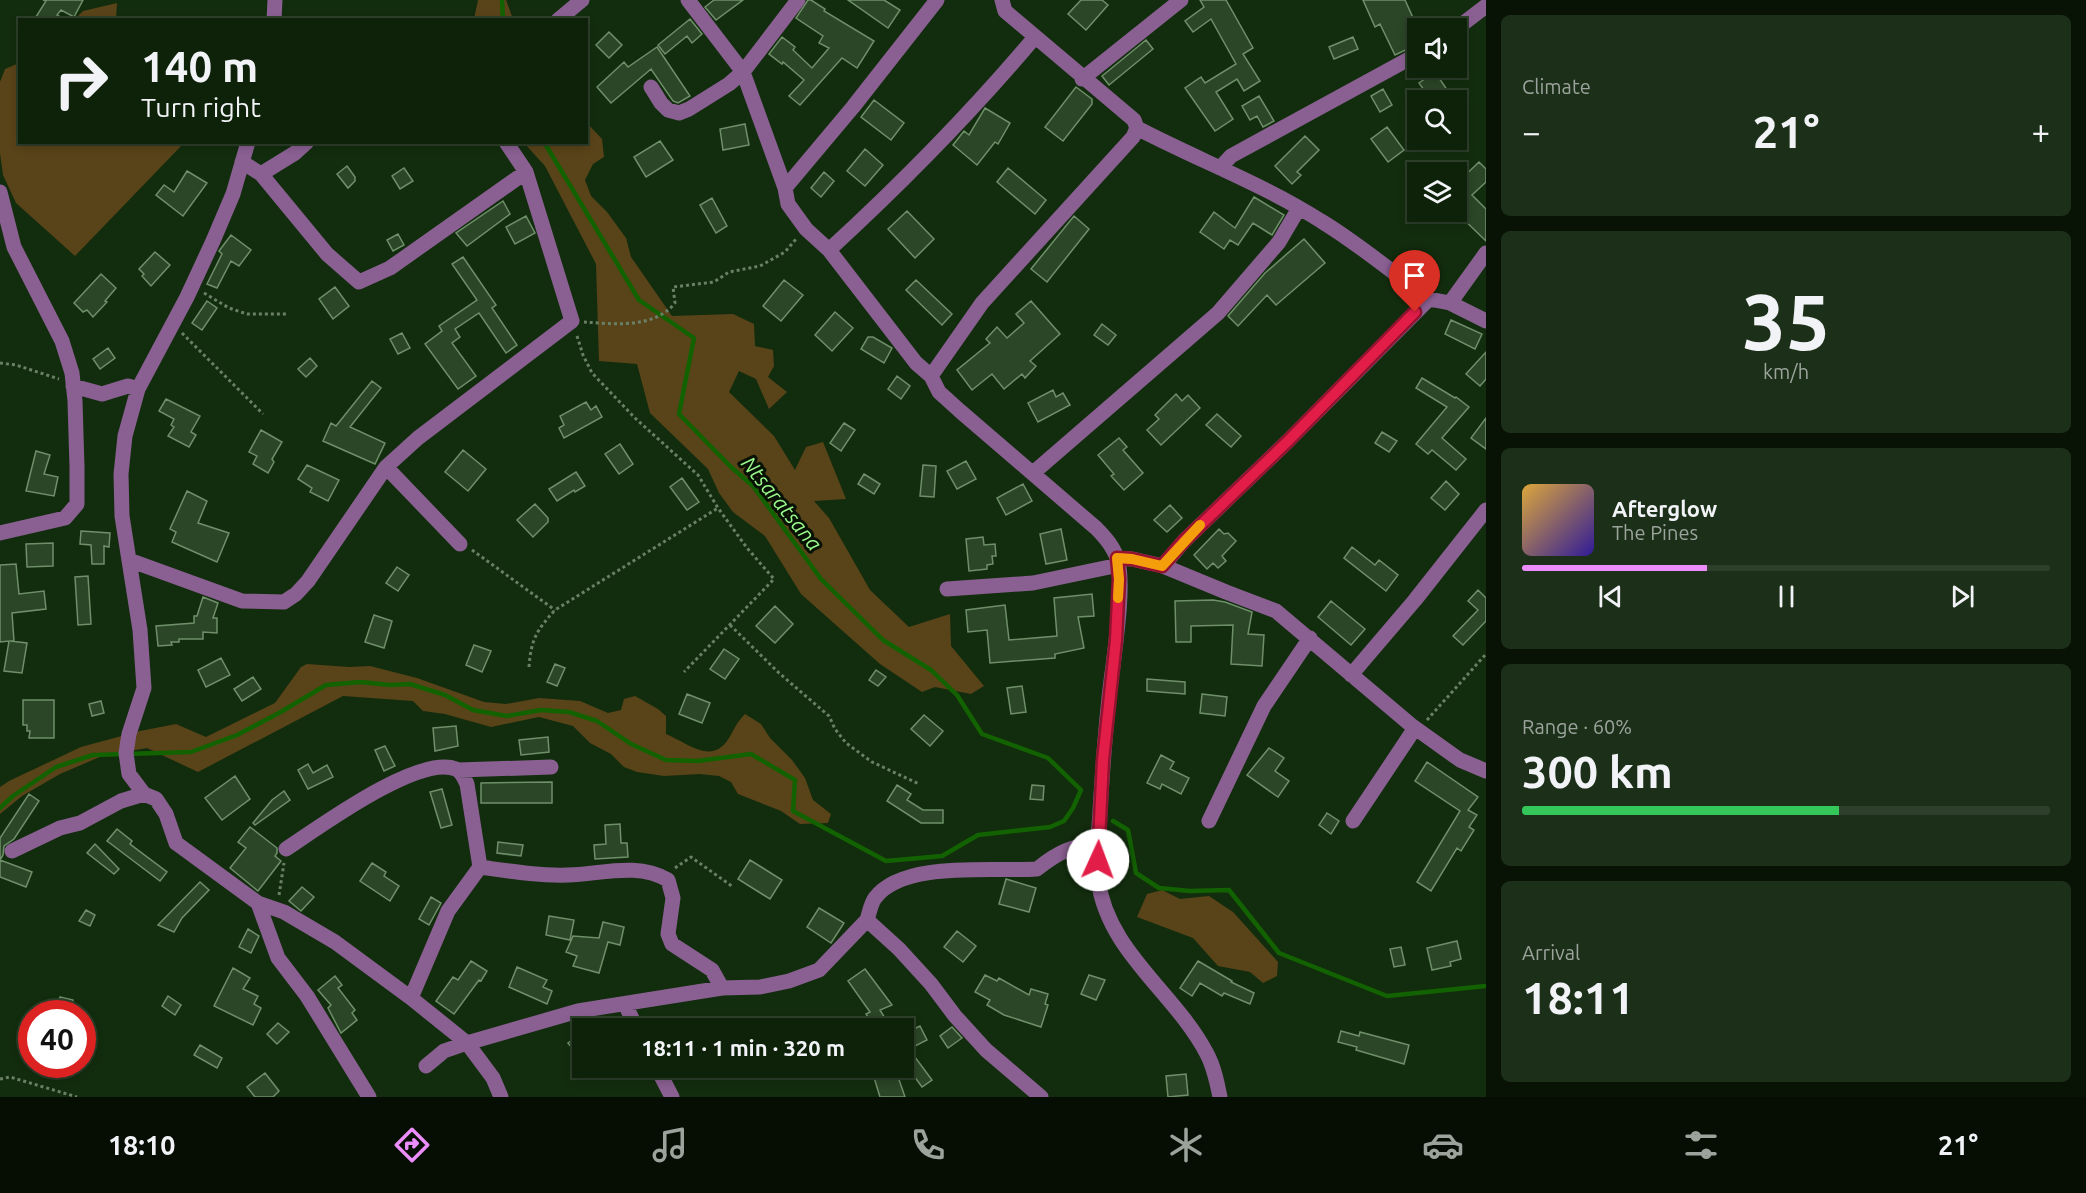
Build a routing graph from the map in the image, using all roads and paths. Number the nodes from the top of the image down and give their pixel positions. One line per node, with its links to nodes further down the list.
1 (274, 0): 9 (street)
2 (582, 0): 10 (street)
3 (688, 0): 14 (street)
4 (798, 0): 14 (street)
5 (937, 0): 25 (street)
6 (1002, 0): 12 (street)
7 (1181, 0): 15 (street)
8 (1484, 10): 11 (street)
9 (274, 18)
10 (560, 18)
11 (1467, 22)
12 (1035, 37): 15 (street); 29 (street)
13 (1407, 60): 22 (street)
14 (743, 72): 16 (street); 25 (street)
15 (1082, 79): 17 (street)
16 (651, 87)
17 (1137, 128): 22 (street); 39 (street)
18 (247, 144): 21 (street)
19 (305, 144): 24 (street)
20 (507, 144): 23 (street)
21 (242, 162): 24 (street); 31 (street)
22 (1220, 168): 27 (street)
23 (526, 172): 24 (street); 35 (street)
24 (261, 174)
25 (785, 188): 28 (street)
26 (0, 192): 40 (street)
27 (1299, 208): 32 (street); 44 (street)
28 (806, 229): 29 (street); 35 (path)
29 (829, 250): 39 (street)
30 (1486, 252): 33 (street)
31 (192, 285): 34 (path); 37 (street)
32 (1429, 299): 33 (street); 51 (street)
33 (1450, 303): 36 (street)
34 (286, 314)
35 (572, 321): 43 (street); 45 (path)
36 (1486, 321)
37 (172, 323): 41 (street); 42 (path)
38 (0, 363): 40 (path)
39 (931, 376): 44 (street)
40 (73, 386): 41 (street); 47 (street)
41 (138, 389): 49 (street)
42 (262, 414)
43 (386, 467): 48 (street); 49 (street)
44 (1033, 472): 50 (street)
45 (718, 508): 53 (path); 54 (path)
46 (1486, 510): 59 (street)
47 (0, 533)
48 (460, 544): 53 (path)
49 (129, 560): 65 (street)
50 (1118, 561): 51 (street); 52 (street); 68 (street)
51 (1162, 566): 55 (street)
52 (947, 589)
53 (555, 610): 57 (path)
54 (730, 626): 58 (path); 64 (path)
55 (1310, 638): 59 (street); 67 (street)
56 (1486, 654): 60 (path)
57 (529, 667)
58 (684, 672)
59 (1351, 675): 60 (street)
60 (1416, 729): 63 (street); 66 (street)
61 (550, 767): 62 (street)
62 (458, 770): 69 (street); 71 (street)
63 (1486, 771)
64 (919, 784)
65 (144, 794): 70 (street); 74 (street)
66 (1353, 820)
67 (1209, 821)
68 (1098, 844): 76 (street); 90 (street)
69 (286, 849): 75 (path)
70 (12, 851)
71 (480, 867): 72 (street); 78 (street)
72 (668, 880): 73 (path); 77 (street)
73 (733, 887)
74 (258, 903): 75 (street); 86 (street)
75 (274, 909): 78 (street)
76 (867, 920): 77 (street); 89 (street)
77 (722, 987): 79 (street)
78 (411, 998): 81 (street)
79 (625, 1004): 80 (street); 81 (street)
80 (632, 1018)
81 (467, 1043): 82 (street); 87 (street)
82 (426, 1066)
83 (662, 1078): 88 (street)
84 (0, 1079): 85 (path)
85 (77, 1097)
86 (369, 1097)
87 (501, 1097)
88 (672, 1097)
89 (1041, 1097)
90 (1220, 1097)

